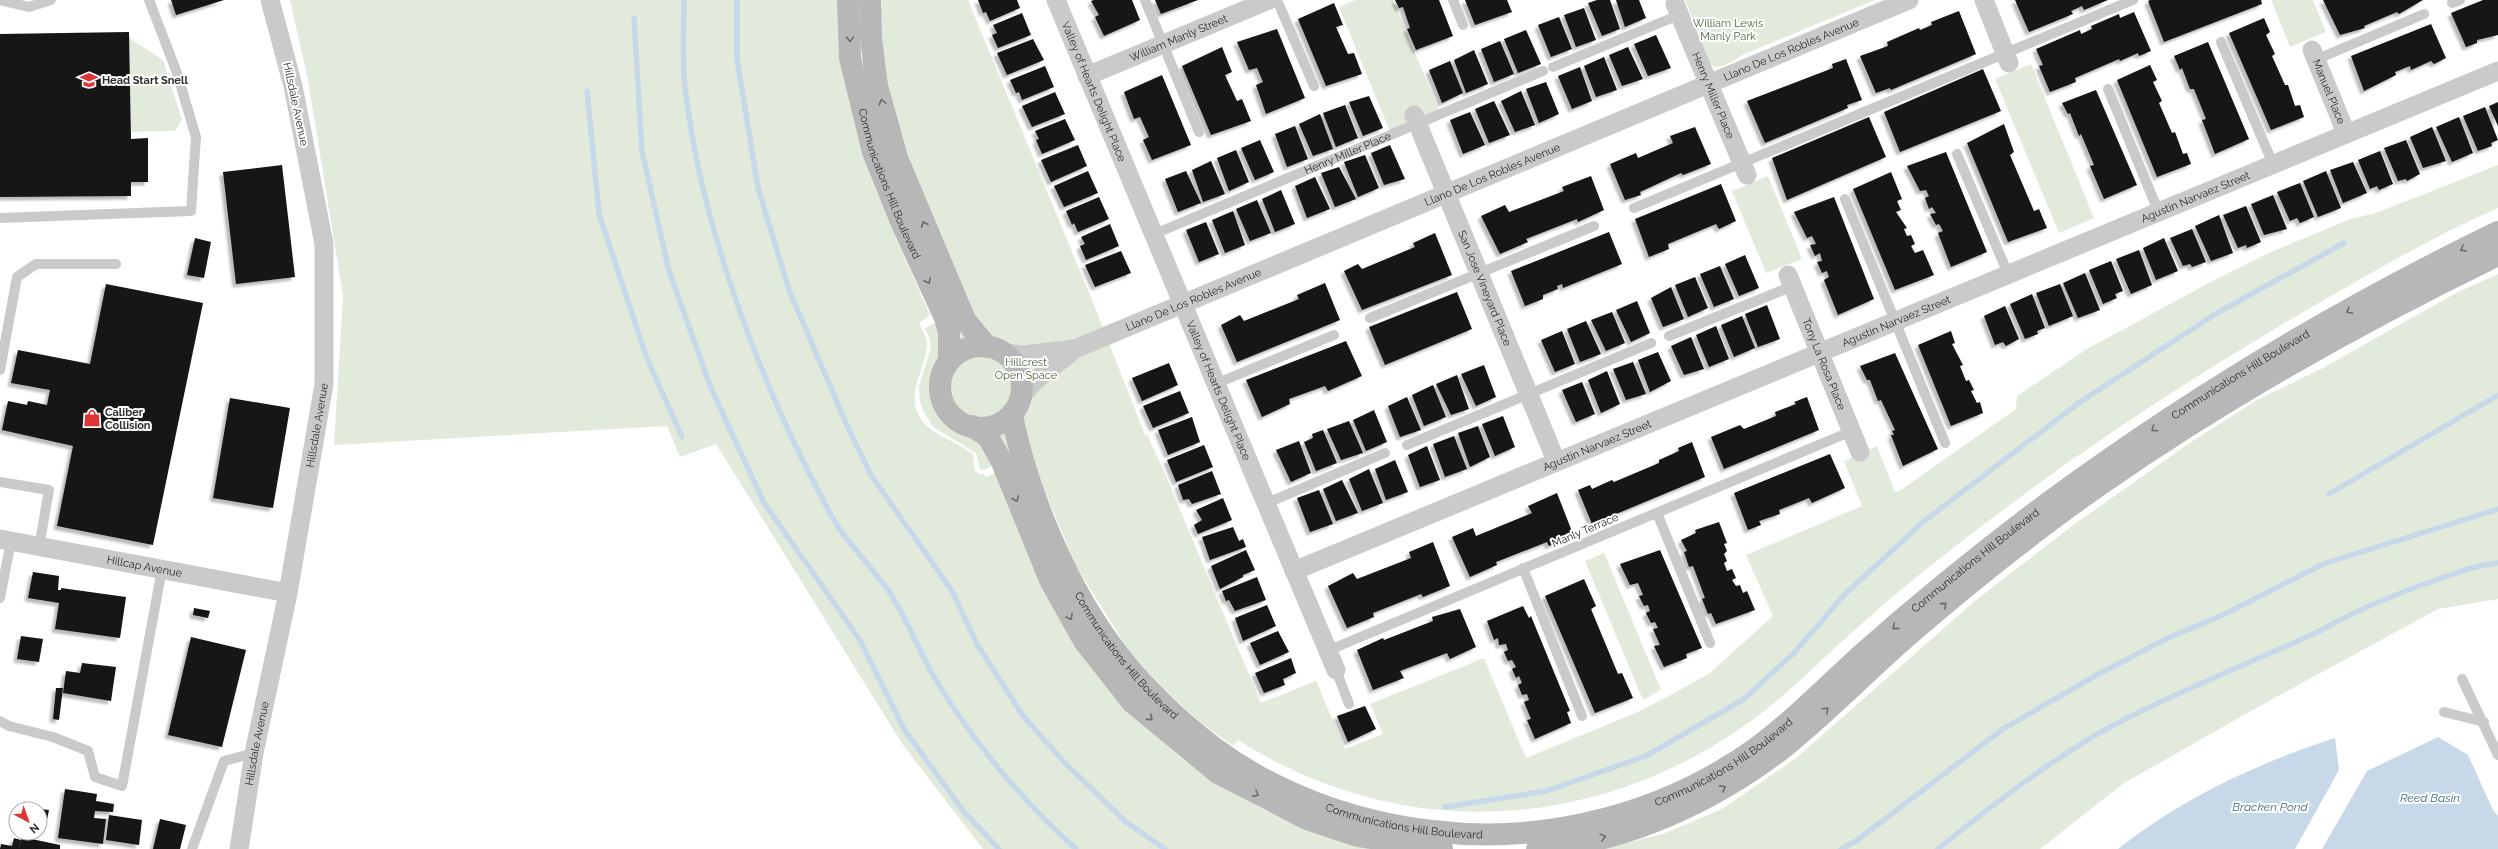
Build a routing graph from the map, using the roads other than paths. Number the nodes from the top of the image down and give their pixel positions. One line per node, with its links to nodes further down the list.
1 (0, 0): 2 (lane)
2 (51, 0)
3 (149, 0): 39 (lane)
4 (270, 0): 77 (street, Hillsdale Avenue)
5 (848, 0): 57 (street, Communications Hill Boulevard, one-way to 57)
6 (870, 0): 55 (street, Communications Hill Boulevard, one-way to 6)
7 (1056, 0): 25 (street, Valley of Hearts Delight Place)
8 (1145, 0): 19 (lane)
9 (1269, 0): 19 (street, William Manly Street)
10 (1277, 0): 27 (lane)
11 (1453, 0): 17 (lane)
12 (1909, 0): 26 (street, Llano De Los Robles Avenue)
13 (1984, 0): 21 (street)
14 (2133, 0): 21 (lane)
15 (1677, 9): 22 (lane, Henry Miller Place); 26 (street, Henry Miller Place)
16 (2424, 14): 20 (lane)
17 (1462, 25)
18 (2221, 42): 33 (lane)
19 (1163, 45): 25 (street, William Manly Street); 30 (lane)
20 (2314, 55): 31 (street, Manuel Place)
21 (2007, 58): 34 (lane)
22 (1553, 67)
23 (1543, 71): 29 (lane, Henry Miller Place)
24 (2498, 71): 31 (street, Agustin Narvaez Street)
25 (1087, 76): 42 (street, Valley of Hearts Delight Place)
26 (1707, 85): 34 (street, Henry Miller Place); 35 (street, Llano De Los Robles Avenue)
27 (1314, 86)
28 (2108, 89): 38 (lane)
29 (1416, 120): 35 (street, San Jose Vineyard Place); 42 (lane, Henry Miller Place)
30 (1199, 132)
31 (2346, 133): 33 (street, Agustin Narvaez Street)
32 (1957, 154): 46 (lane)
33 (2273, 164): 38 (street, Agustin Narvaez Street)
34 (1744, 169): 37 (lane)
35 (1446, 194): 45 (street, San Jose Vineyard Place); 48 (street, Llano De Los Robles Avenue)
36 (1845, 199): 50 (lane)
37 (1634, 208)
38 (2159, 213): 46 (street, Agustin Narvaez Street)
39 (0, 218)
40 (1594, 226): 45 (lane)
41 (2498, 232): 90 (street, Communications Hill Boulevard, one-way to 90)
42 (1152, 234): 48 (street, Valley of Hearts Delight Place)
43 (2498, 255): 90 (street, Communications Hill Boulevard, one-way to 43)
44 (116, 264): 58 (lane)
45 (1477, 274): 49 (lane); 60 (street, San Jose Vineyard Place)
46 (2009, 276): 50 (street, Agustin Narvaez Street)
47 (1791, 280): 52 (lane); 56 (street, Tony La Rosa Place)
48 (1182, 304): 54 (street, Llano De Los Robles Avenue); 59 (street, Valley of Hearts Delight Place)
49 (1370, 318)
50 (1895, 322): 56 (street, Agustin Narvaez Street); 64 (lane)
51 (1334, 334): 59 (lane)
52 (1669, 336)
53 (1651, 343): 60 (lane)
54 (1075, 349): 55 (street, Llano De Los Robles Avenue); 61 (street, Llano De Los Robles Avenue)
55 (995, 350): 57 (street); 61 (street)
56 (1820, 353): 63 (street, Tony La Rosa Place); 68 (street, Agustin Narvaez Street)
57 (949, 361): 62 (street)
58 (0, 370)
59 (1215, 384): 70 (street, Valley of Hearts Delight Place)
60 (1529, 393): 65 (lane); 68 (street, San Jose Vineyard Place)
61 (1017, 405): 62 (street); 90 (street, Communications Hill Boulevard)
62 (972, 426): 93 (street, Communications Hill Boulevard, one-way to 93)
63 (1852, 431): 66 (street, Tony La Rosa Place); 71 (lane, Manly Terrace)
64 (1945, 443)
65 (1407, 444)
66 (1860, 452)
67 (1385, 453): 70 (lane)
68 (1556, 462): 76 (street, Agustin Narvaez Street)
69 (0, 482): 73 (lane)
70 (1267, 503): 76 (street, Valley of Hearts Delight Place)
71 (1657, 513): 74 (lane, Manly Terrace); 79 (lane)
72 (5, 540): 73 (street, Hillcap Avenue); 78 (lane)
73 (40, 547): 75 (street, Hillcap Avenue)
74 (1523, 568): 80 (lane, Manly Terrace); 85 (lane)
75 (162, 569): 77 (street, Hillcap Avenue); 86 (lane)
76 (1294, 572): 80 (street, Valley of Hearts Delight Place)
77 (288, 593): 88 (street, Hillsdale Avenue)
78 (0, 598)
79 (1710, 643)
80 (1327, 651): 81 (street, Valley of Hearts Delight Place)
81 (1336, 670): 83 (lane)
82 (2462, 679): 87 (lane)
83 (1349, 704)
84 (2444, 712): 87 (lane)
85 (1582, 716)
86 (0, 721)
87 (2484, 722): 89 (lane)
88 (254, 753): 91 (lane); 92 (street, Hillsdale Avenue)
89 (2498, 755)
90 (1653, 812): 94 (street, Communications Hill Boulevard, one-way to 90)
91 (192, 849)
92 (239, 849)
93 (1442, 849)
94 (1537, 849)

